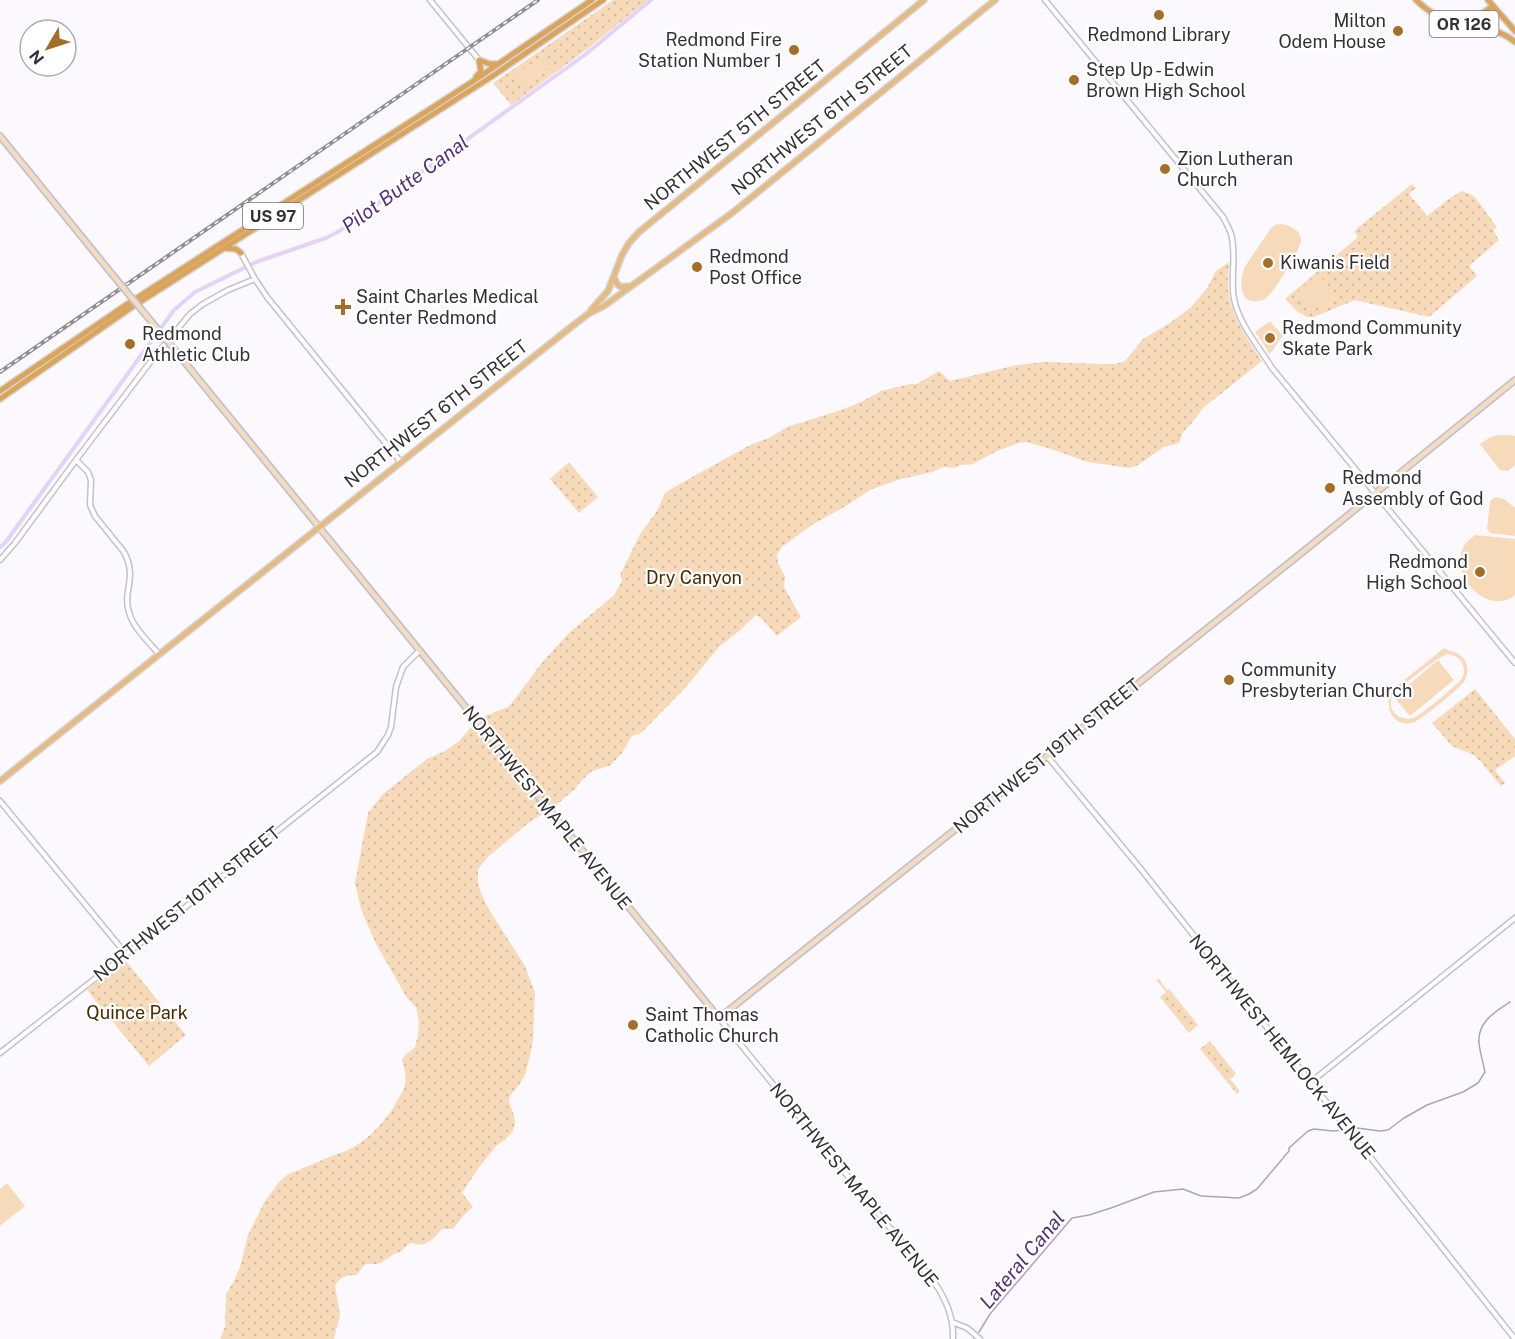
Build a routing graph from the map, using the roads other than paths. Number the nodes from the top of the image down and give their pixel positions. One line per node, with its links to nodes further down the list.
1 (430, 0): 13 (street)
2 (592, 0): 14 (highway, US 97)
3 (603, 0): 17 (highway, US 97)
4 (924, 0): 20 (main road, NORTHWEST 5TH STREET)
5 (995, 0): 22 (main road, NORTHWEST 6TH STREET)
6 (1045, 0): 29 (street)
7 (1416, 0): 10 (highway, OR 126)
8 (1488, 0): 9 (highway, OR 126)
9 (1493, 6): 10 (highway); 11 (highway, OR 126)
10 (1467, 24): 12 (highway, OR 126)
11 (1515, 31)
12 (1515, 42)
13 (479, 60): 14 (highway); 15 (highway)
14 (500, 64): 15 (highway, US 97)
15 (472, 82): 25 (highway, US 97)
16 (0, 136): 30 (main road, NORTHWEST MAPLE AVENUE, bridge)
17 (243, 236): 18 (highway, US 97); 19 (highway)
18 (224, 248): 19 (highway); 26 (highway, US 97)
19 (241, 253): 21 (street)
20 (614, 277): 22 (main road); 23 (main road, NORTHWEST 5TH STREET)
21 (255, 279): 27 (street); 28 (street)
22 (632, 285): 23 (main road, NORTHWEST 6TH STREET)
23 (588, 314): 28 (main road, NORTHWEST 6TH STREET)
24 (1515, 380): 29 (main road, NORTHWEST 19TH STREET)
25 (0, 391)
26 (0, 399)
27 (76, 460): 31 (street); 33 (street)
28 (400, 461): 30 (main road, NORTHWEST 6TH STREET)
29 (1376, 493): 34 (street); 35 (main road, NORTHWEST 19TH STREET)
30 (318, 527): 32 (main road, NORTHWEST MAPLE AVENUE); 33 (main road, NORTHWEST 6TH STREET)
31 (0, 560)
32 (419, 651): 39 (street, NORTHWEST 10TH STREET); 40 (main road, NORTHWEST MAPLE AVENUE)
33 (159, 654): 36 (main road, NORTHWEST 6TH STREET)
34 (1515, 663)
35 (1047, 756): 40 (main road, NORTHWEST 19TH STREET); 42 (street, NORTHWEST HEMLOCK AVENUE)
36 (0, 781)
37 (0, 801): 39 (street)
38 (1515, 918): 42 (street)
39 (126, 954): 41 (street, NORTHWEST 10TH STREET)
40 (719, 1018): 43 (street, NORTHWEST MAPLE AVENUE)
41 (0, 1053)
42 (1311, 1082): 46 (street, NORTHWEST HEMLOCK AVENUE)
43 (952, 1322): 44 (street, NORTHWEST MAPLE AVENUE); 45 (street)
44 (953, 1339)
45 (980, 1339)
46 (1515, 1339)

